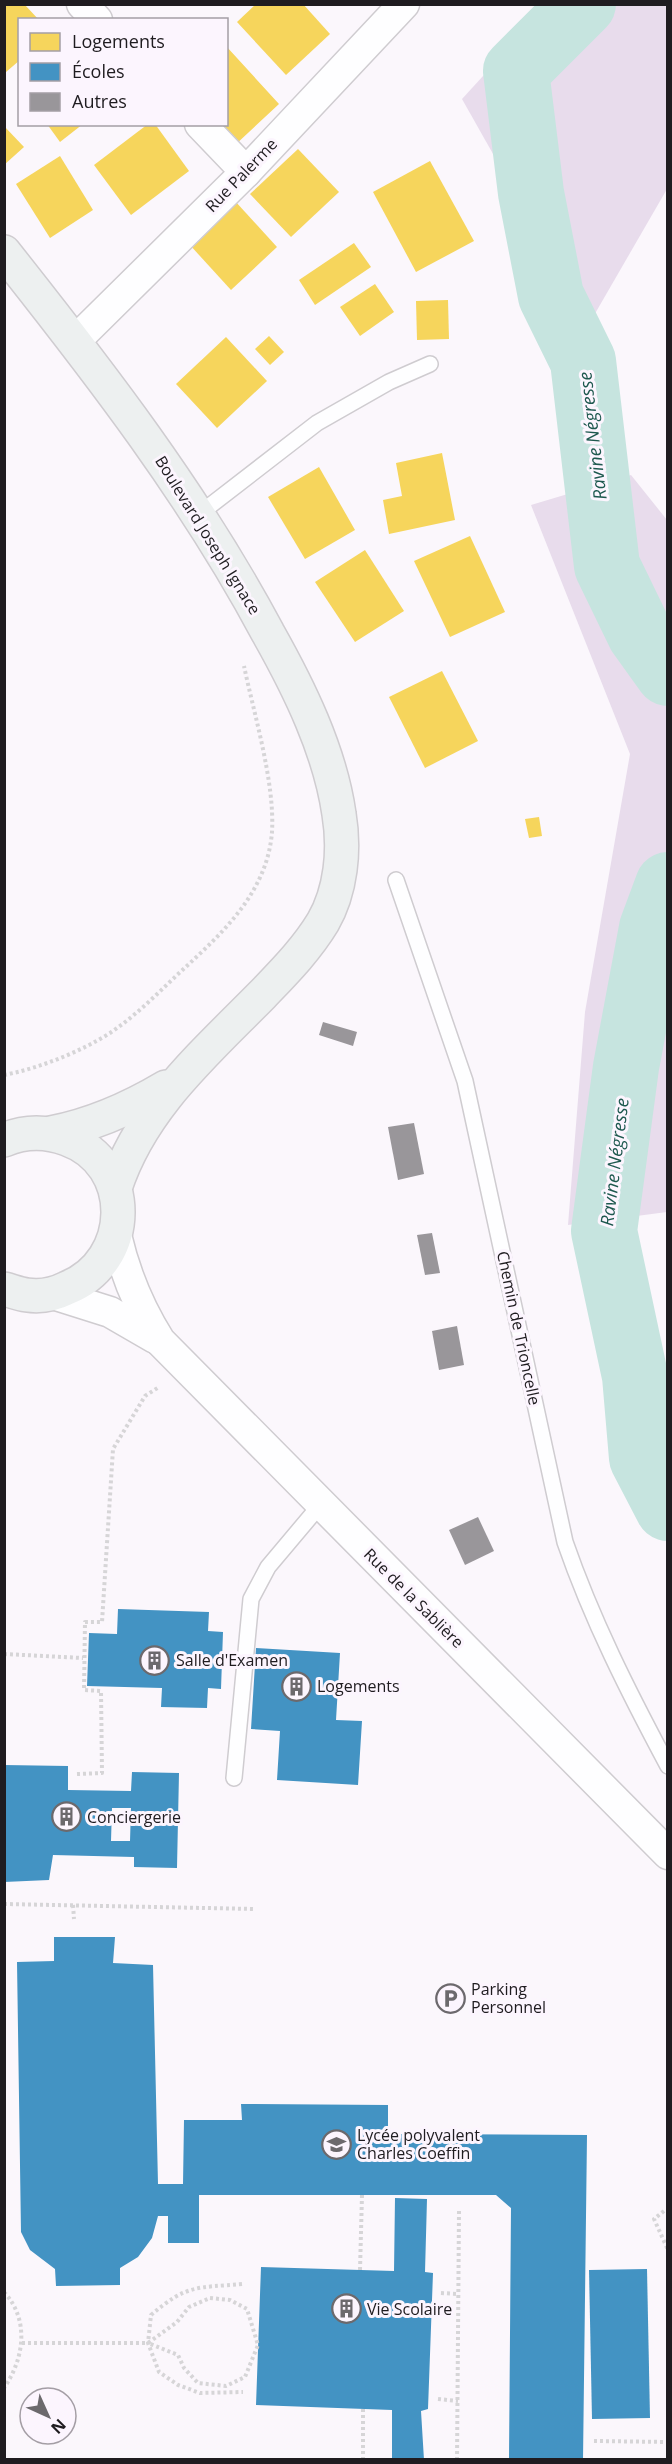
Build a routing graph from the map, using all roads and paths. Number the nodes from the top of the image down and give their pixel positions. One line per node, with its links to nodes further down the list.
1 (82, 4): 3 (street)
2 (392, 9): 5 (street, Rue Palerme)
3 (95, 18)
4 (202, 126): 5 (street)
5 (246, 172): 7 (street, Rue Palerme)
6 (4, 252): 7 (main road, Boulevard Joseph Ignace)
7 (74, 342): 9 (main road, Boulevard Joseph Ignace)
8 (430, 364): 9 (lane)
9 (198, 514): 13 (main road, Boulevard Joseph Ignace)
10 (241, 655): 12 (path)
11 (396, 880): 25 (lane, Chemin de Trioncelle)
12 (4, 1075)
13 (177, 1080): 14 (main road, Boulevard Joseph Ignace); 16 (main road, Boulevard Joseph Ignace)
14 (51, 1133): 15 (main road); 16 (main road)
15 (4, 1140)
16 (115, 1188): 17 (main road)
17 (116, 1235): 19 (main road); 20 (street, Rue de la Sablière)
18 (4, 1289): 19 (main road)
19 (52, 1294): 20 (street, Rue de la Sablière)
20 (160, 1341): 21 (street, Rue de la Sablière)
21 (188, 1370): 22 (street, Rue de la Sablière); 24 (path)
22 (321, 1504): 27 (lane); 28 (street, Rue de la Sablière)
23 (4, 1654): 24 (path)
24 (84, 1658): 26 (path)
25 (668, 1766)
26 (77, 1774)
27 (234, 1778)
28 (668, 1854)
29 (4, 1904): 30 (path)
30 (73, 1905): 31 (path); 32 (path)
31 (255, 1909)
32 (74, 1919)
33 (362, 2195): 37 (path)
34 (459, 2211): 41 (path)
35 (664, 2211): 36 (path)
36 (668, 2250)
37 (360, 2270)
38 (243, 2284): 43 (path)
39 (4, 2292): 42 (path)
40 (441, 2293): 41 (path)
41 (458, 2294): 47 (path)
42 (22, 2343): 43 (path); 44 (path)
43 (148, 2343): 43 (path); 45 (path)
44 (4, 2388)
45 (243, 2392)
46 (438, 2399): 47 (path)
47 (458, 2401): 52 (path)
48 (363, 2409): 51 (path)
49 (594, 2441): 50 (path)
50 (668, 2442)
51 (363, 2460)
52 (457, 2460)

